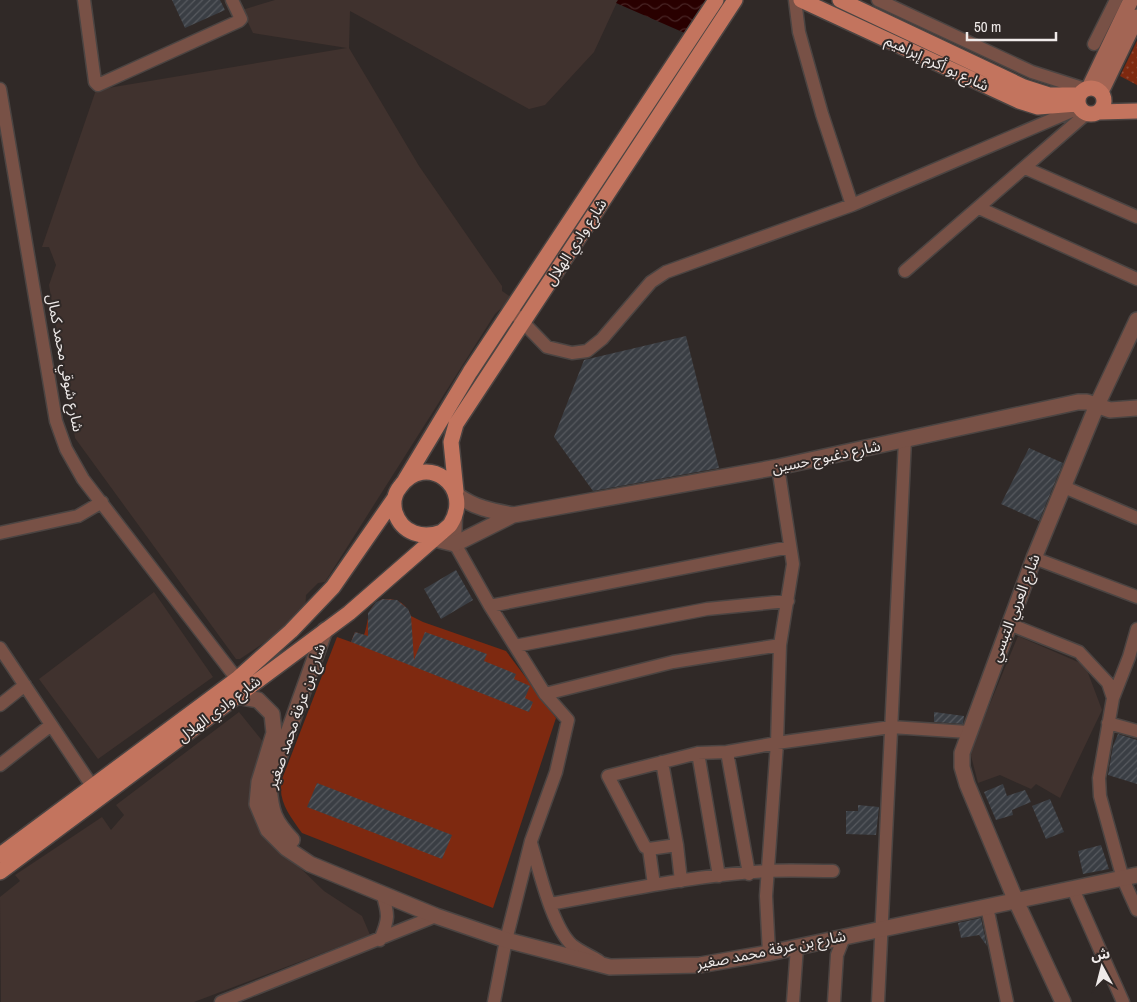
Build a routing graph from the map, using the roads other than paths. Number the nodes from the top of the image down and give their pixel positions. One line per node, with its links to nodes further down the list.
1 (84, 0): 2 (street)
2 (232, 0)
3 (716, 0): 23 (main road, شارع وادي الهلال)
4 (735, 0): 25 (main road, شارع وادي الهلال)
5 (795, 0): 18 (street)
6 (801, 0): 14 (main road, شارع بو أكرم إبراهيم)
7 (840, 0): 14 (main road, شارع بو أكرم إبراهيم)
8 (878, 0): 14 (street)
9 (1116, 0): 12 (street)
10 (1131, 0): 14 (main road)
11 (1137, 17): 14 (main road)
12 (1094, 44)
13 (0, 89): 34 (street, شارع شوقي محمد كمال)
14 (1089, 100): 15 (main road); 16 (main road); 17 (street); 18 (street)
15 (1137, 102)
16 (1137, 111)
17 (1025, 168): 19 (street); 20 (street)
18 (852, 205): 25 (street)
19 (979, 208): 21 (street); 22 (street)
20 (1137, 217)
21 (905, 270)
22 (1137, 279)
23 (511, 310): 25 (street); 30 (main road, شارع وادي الهلال)
24 (1137, 320): 26 (street, شارع العربي التبسي)
25 (523, 322): 32 (main road, شارع وادي الهلال)
26 (1097, 405): 27 (street, شارع دغبوج حسين); 28 (street, شارع دغبوج حسين); 31 (street, شارع العربي التبسي)
27 (1137, 408)
28 (905, 440): 29 (street, شارع دغبوج حسين); 60 (street)
29 (778, 467): 35 (street, شارع دغبوج حسين); 41 (street)
30 (405, 480): 32 (main road); 33 (main road)
31 (1064, 488): 37 (street); 42 (street, شارع العربي التبسي)
32 (457, 495): 35 (street); 36 (main road)
33 (394, 500): 39 (main road); 52 (main road, شارع وادي الهلال)
34 (102, 502): 38 (street); 52 (street, شارع شوقي محمد كمال)
35 (513, 515): 40 (street)
36 (456, 516): 39 (main road); 40 (street)
37 (1137, 518)
38 (0, 533)
39 (432, 536): 40 (street); 48 (main road, شارع وادي الهلال)
40 (455, 544): 45 (street)
41 (790, 547): 44 (street); 45 (street)
42 (1034, 558): 43 (street); 46 (street, شارع العربي التبسي)
43 (1137, 597)
44 (788, 600): 49 (street); 50 (street)
45 (490, 606): 50 (street)
46 (1009, 624): 56 (street); 62 (street, شارع العربي التبسي)
47 (1137, 629): 56 (street)
48 (325, 630): 55 (main road, شارع وادي الهلال); 82 (street, شارع بن عرفة محمد صغير)
49 (780, 645): 54 (street); 63 (street)
50 (515, 646): 54 (street)
51 (0, 648): 53 (street)
52 (236, 679): 68 (main road, شارع وادي الهلال)
53 (25, 686): 57 (street); 59 (street)
54 (545, 694): 69 (street)
55 (236, 696): 75 (main road, شارع وادي الهلال); 82 (street, شارع بن عرفة محمد صغير)
56 (1113, 698): 58 (street)
57 (0, 705)
58 (1108, 723): 61 (street); 78 (street)
59 (51, 725): 67 (street); 68 (street)
60 (891, 727): 62 (street); 63 (street); 88 (street)
61 (1137, 731)
62 (968, 732): 83 (street, شارع العربي التبسي)
63 (776, 743): 64 (street); 73 (street)
64 (727, 752): 65 (street); 76 (street)
65 (698, 753): 66 (street); 77 (street)
66 (662, 762): 70 (street); 71 (street)
67 (0, 765)
68 (92, 786): 72 (main road, شارع وادي الهلال)
69 (531, 841): 84 (street); 91 (street)
70 (677, 845): 71 (street); 79 (street)
71 (649, 849): 80 (street)
72 (1, 851)
73 (767, 871): 74 (street); 76 (street); 93 (street)
74 (833, 871)
75 (0, 872)
76 (749, 874): 77 (street)
77 (719, 876): 79 (street)
78 (1130, 877): 81 (street, شارع بن عرفة محمد صغير); 86 (street)
79 (681, 881): 80 (street)
80 (654, 885): 84 (street)
81 (1072, 889): 83 (street, شارع بن عرفة محمد صغير); 102 (street)
82 (382, 893): 87 (street, شارع بن عرفة محمد صغير); 90 (street)
83 (1016, 901): 85 (street, شارع بن عرفة محمد صغير); 101 (street, شارع العربي التبسي)
84 (550, 904): 94 (street)
85 (987, 907): 88 (street, شارع بن عرفة محمد صغير); 100 (street)
86 (1137, 910)
87 (436, 916): 90 (street); 91 (street, شارع بن عرفة محمد صغير)
88 (881, 928): 89 (street, شارع بن عرفة محمد صغير); 99 (street)
89 (844, 937): 92 (street, شارع بن عرفة محمد صغير); 98 (street)
90 (380, 940): 95 (street)
91 (506, 940): 94 (street, شارع بن عرفة محمد صغير); 96 (street)
92 (797, 947): 93 (street, شارع بن عرفة محمد صغير); 97 (street)
93 (769, 953): 94 (street, شارع بن عرفة محمد صغير)
94 (610, 967)
95 (221, 1002)
96 (494, 1002)
97 (793, 1002)
98 (834, 1002)
99 (878, 1002)
100 (1008, 1002)
101 (1063, 1002)
102 (1123, 1002)

